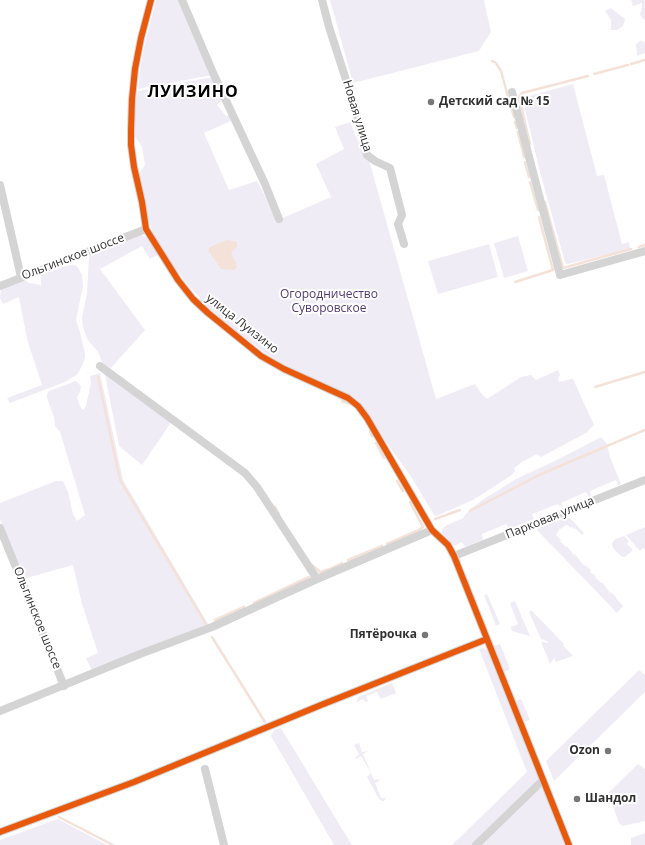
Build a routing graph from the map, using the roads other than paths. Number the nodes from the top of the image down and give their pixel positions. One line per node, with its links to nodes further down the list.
1 (151, 0): 8 (street, улица Луизино)
2 (182, 0): 7 (street)
3 (322, 0): 9 (street, Новая улица)
4 (512, 92): 10 (street)
5 (0, 184): 6 (street)
6 (2, 199): 11 (street)
7 (279, 219)
8 (146, 229): 11 (street, Ольгинское шоссе); 16 (street, улица Луизино)
9 (404, 244)
10 (645, 251)
11 (21, 277): 12 (street, Ольгинское шоссе)
12 (0, 286)
13 (100, 366): 18 (street)
14 (645, 480): 17 (street, Парковая улица)
15 (0, 528): 20 (street, Ольгинское шоссе)
16 (432, 530): 17 (street, улица Луизино); 18 (street)
17 (454, 556): 19 (street, улица Луизино)
18 (316, 579): 20 (street)
19 (487, 639): 23 (street, улица Луизино); 24 (street)
20 (64, 686): 21 (street)
21 (0, 711)
22 (205, 769): 25 (street)
23 (543, 780): 26 (street); 27 (street, улица Луизино)
24 (0, 832)
25 (224, 845)
26 (476, 845)
27 (569, 845)

